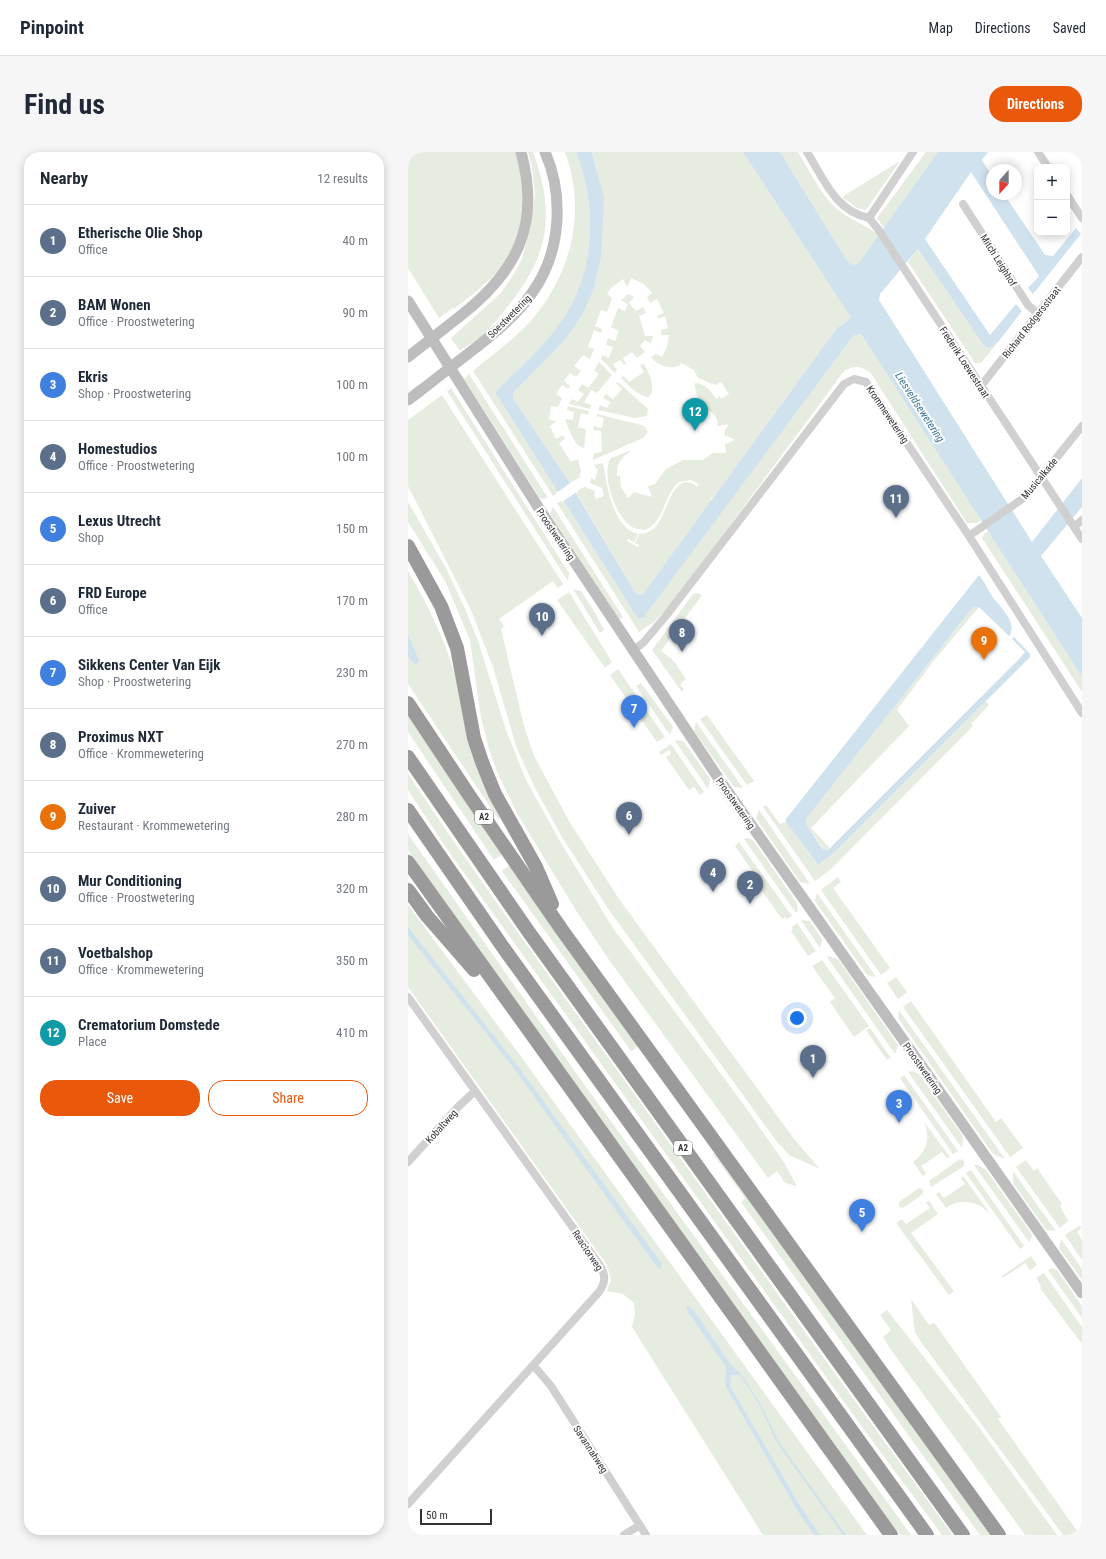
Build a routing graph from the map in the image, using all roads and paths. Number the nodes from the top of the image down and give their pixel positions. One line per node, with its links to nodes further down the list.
1 (521, 152): 14 (street, bridge)
2 (545, 152): 16 (street, Soestwetering, bridge)
3 (807, 152): 9 (street)
4 (913, 152): 9 (street)
5 (1038, 152): 6 (street)
6 (1046, 164)
7 (1070, 200): 10 (street)
8 (963, 204): 13 (street, Mitch Leighhof)
9 (869, 218): 15 (street, Frederik Loewestraat)
10 (1082, 218)
11 (1082, 257): 13 (street, Richard Rodgersstraat)
12 (408, 301): 24 (street, Proostwetering)
13 (1037, 313): 15 (street, Richard Rodgersstraat)
14 (408, 357)
15 (981, 386): 18 (street, Frederik Loewestraat)
16 (408, 400)
17 (1082, 426): 18 (street, Musicalkade)
18 (1041, 478): 20 (street, Frederik Loewestraat); 21 (street, Musicalkade)
19 (1082, 520): 20 (street)
20 (1072, 525): 22 (street, Frederik Loewestraat)
21 (969, 536): 24 (street, Krommewetering); 26 (street, Krommewetering)
22 (1082, 539)
23 (408, 546): 31 (highway, A2)
24 (632, 651): 36 (street, Proostwetering)
25 (408, 703): 31 (highway, A2)
26 (1082, 713)
27 (408, 757): 44 (highway, A2)
28 (408, 810): 43 (highway)
29 (408, 862): 33 (highway)
30 (408, 890): 33 (highway)
31 (562, 930): 45 (highway, A2)
32 (408, 997): 34 (street, Reactorweg)
33 (533, 1038): 42 (highway)
34 (475, 1091): 35 (street, Kobaltweg); 37 (street, Reactorweg)
35 (408, 1162)
36 (1082, 1293)
37 (534, 1366): 38 (street, Reactorweg); 39 (street, Savannahweg)
38 (408, 1504)
39 (640, 1525): 40 (street); 41 (street, Savannahweg)
40 (624, 1535)
41 (646, 1535)
42 (891, 1535)
43 (927, 1535)
44 (963, 1535)
45 (999, 1535)

